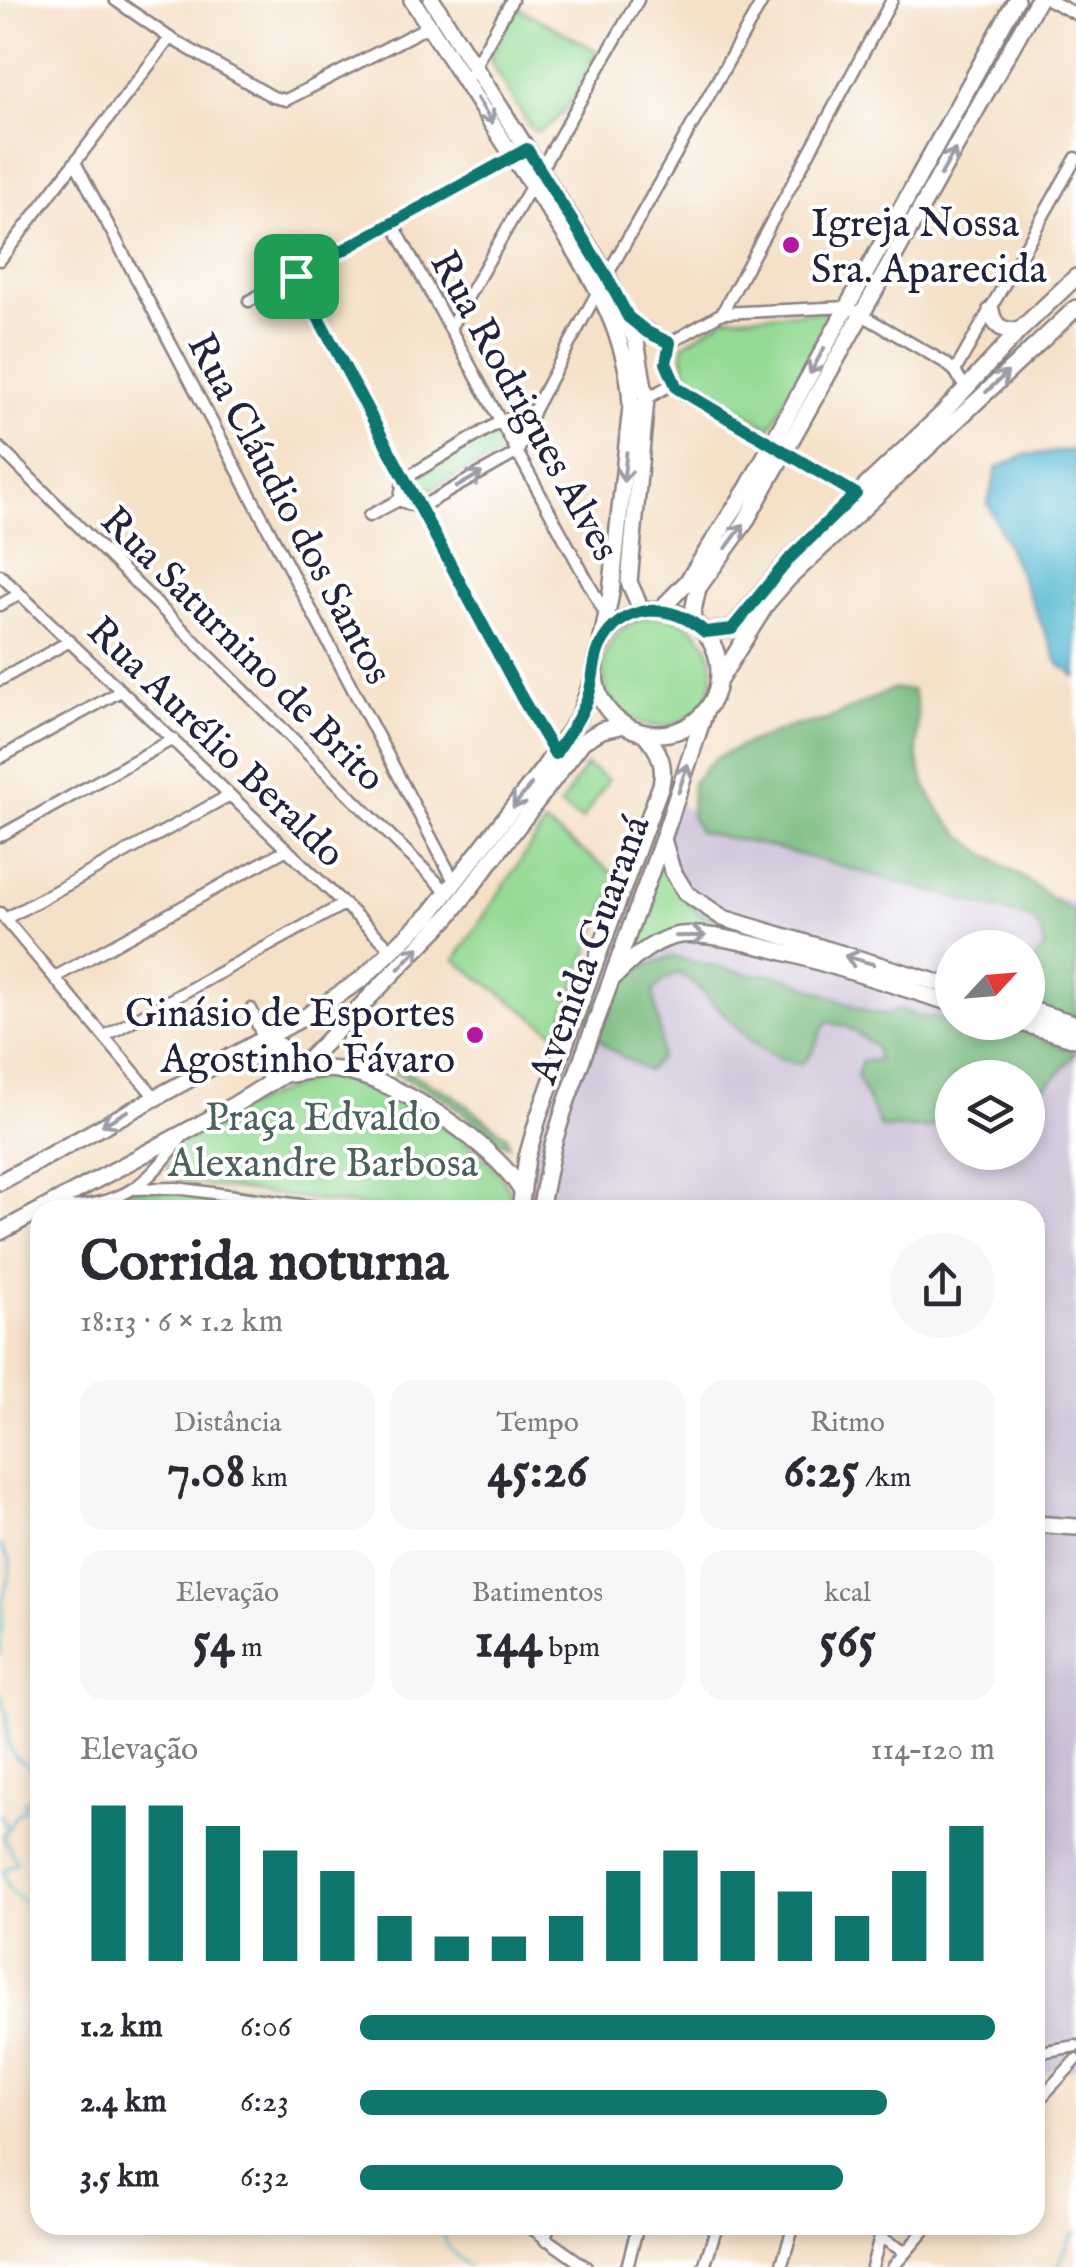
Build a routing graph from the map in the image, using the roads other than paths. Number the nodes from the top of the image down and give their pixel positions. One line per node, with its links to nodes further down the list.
1 (114, 0): 13 (street)
2 (412, 0): 12 (street)
3 (432, 0): 14 (street)
4 (512, 0): 14 (street)
5 (638, 0): 19 (street)
6 (762, 0): 22 (street)
7 (892, 0): 30 (street)
8 (1016, 0): 27 (street)
9 (1038, 0): 31 (street, one-way to 9)
10 (1050, 0): 11 (street)
11 (1076, 14)
12 (430, 26): 13 (street); 15 (street)
13 (170, 38): 18 (street)
14 (475, 65): 15 (street); 16 (street)
15 (466, 81): 16 (street, one-way to 16)
16 (520, 153): 19 (street); 20 (street)
17 (1076, 158): 29 (street)
18 (75, 162): 21 (street); 73 (street, Rua Cláudio dos Santos)
19 (536, 178): 22 (street); 25 (street); 33 (street)
20 (392, 222): 23 (street); 33 (street, Rua Rodrigues Alves)
21 (0, 260)
22 (606, 275): 25 (street); 32 (street)
23 (296, 276): 26 (street); 45 (street)
24 (1076, 277): 34 (street)
25 (598, 291): 40 (street); 55 (street, one-way to 55)
26 (249, 301)
27 (848, 307): 30 (street); 31 (street); 43 (street, one-way to 43)
28 (1076, 308): 62 (street, one-way to 28)
29 (991, 310): 34 (street); 36 (street)
30 (722, 313): 35 (street)
31 (863, 316): 36 (street); 43 (street)
32 (628, 317): 35 (street); 39 (street)
33 (450, 328): 41 (street, Rua Rodrigues Alves)
34 (1020, 330): 38 (street)
35 (670, 343): 37 (street)
36 (956, 370): 38 (street)
37 (674, 384): 39 (street); 43 (street)
38 (966, 389): 46 (street)
39 (646, 399): 54 (street)
40 (534, 410): 41 (street); 44 (street)
41 (501, 420): 44 (street, Rua Rodrigues Alves); 45 (street)
42 (0, 448): 75 (street, Rua Saturnino de Brito)
43 (778, 449): 46 (street); 53 (street); 56 (street, one-way to 43)
44 (518, 452): 48 (street, one-way to 44); 55 (street, Rua Rodrigues Alves)
45 (404, 479): 47 (street); 48 (street)
46 (856, 494): 57 (street)
47 (399, 500): 48 (street); 49 (street)
48 (419, 508): 68 (street)
49 (368, 516)
50 (0, 575): 51 (street, Rua Aurélio Beraldo)
51 (20, 594): 52 (street); 58 (street, Rua Aurélio Beraldo)
52 (0, 604)
53 (660, 610): 54 (street); 56 (street)
54 (642, 612): 59 (street)
55 (608, 618): 59 (street)
56 (691, 620): 57 (street)
57 (705, 632): 62 (street)
58 (70, 642): 61 (street); 63 (street, Rua Aurélio Beraldo)
59 (601, 644): 60 (street)
60 (595, 673): 65 (street); 68 (street)
61 (0, 680)
62 (718, 682): 64 (street)
63 (121, 691): 67 (street, Rua Aurélio Beraldo); 69 (street)
64 (705, 712): 66 (street); 72 (street, Avenida Guaraná, one-way to 64)
65 (625, 725): 66 (street); 92 (street, one-way to 65)
66 (644, 733): 98 (street, Avenida Guaraná)
67 (172, 739): 70 (street, Rua Aurélio Beraldo); 71 (street)
68 (555, 754): 76 (street, one-way to 76)
69 (0, 758)
70 (230, 794): 74 (street, Rua Aurélio Beraldo); 78 (street)
71 (0, 836)
72 (663, 839): 81 (street, Avenida Guaraná); 82 (street, one-way to 72)
73 (432, 842): 75 (street); 76 (street, Rua Cláudio dos Santos)
74 (287, 849): 77 (street, Rua Aurélio Beraldo); 80 (street)
75 (416, 860): 76 (street, Rua Saturnino de Brito)
76 (450, 886): 79 (street)
77 (344, 904): 79 (street, Rua Aurélio Beraldo); 88 (street)
78 (2, 916): 80 (street)
79 (392, 951): 89 (street)
80 (55, 977): 88 (street)
81 (609, 982): 83 (street, one-way to 83); 96 (street, Avenida Guaraná)
82 (935, 982)
83 (935, 998)
84 (250, 1009): 89 (street)
85 (1045, 1014): 86 (street)
86 (1076, 1024)
87 (1045, 1030): 90 (street)
88 (105, 1036): 93 (street)
89 (263, 1038): 91 (street)
90 (1076, 1040)
91 (220, 1060): 93 (street); 94 (street)
92 (288, 1074): 94 (street); 97 (street)
93 (154, 1096): 99 (street, one-way to 99)
94 (224, 1112): 95 (street)
95 (188, 1129): 100 (street); 106 (street)
96 (554, 1146): 98 (street); 110 (street, Avenida Guaraná)
97 (482, 1147): 98 (street); 105 (street)
98 (527, 1157): 105 (street, Avenida Guaraná)
99 (39, 1161): 101 (street); 104 (street)
100 (157, 1170): 102 (street); 103 (street)
101 (0, 1182)
102 (176, 1188): 103 (street); 108 (street)
103 (135, 1190): 107 (street)
104 (0, 1191)
105 (522, 1191): 109 (street, Avenida Guaraná)
106 (76, 1200)
107 (115, 1200)
108 (264, 1200)
109 (521, 1200)
110 (542, 1200)
111 (30, 1217): 112 (street)
112 (26, 1218): 113 (street); 114 (street)
113 (0, 1222)
114 (0, 1232)
115 (1045, 1525): 116 (street)
116 (1076, 1527)
117 (1076, 2046): 118 (street)
118 (1045, 2051)
119 (1076, 2060): 120 (street)
120 (1045, 2093)
121 (538, 2235): 129 (street)
122 (546, 2235): 129 (street)
123 (635, 2235): 132 (street)
124 (714, 2235): 133 (street)
125 (791, 2235): 134 (street)
126 (881, 2235): 135 (street)
127 (886, 2235): 130 (street)
128 (920, 2235): 130 (street)
129 (544, 2240): 131 (street)
130 (905, 2252): 136 (street)
131 (586, 2267)
132 (627, 2267)
133 (704, 2267)
134 (782, 2267)
135 (872, 2267)
136 (893, 2267)

